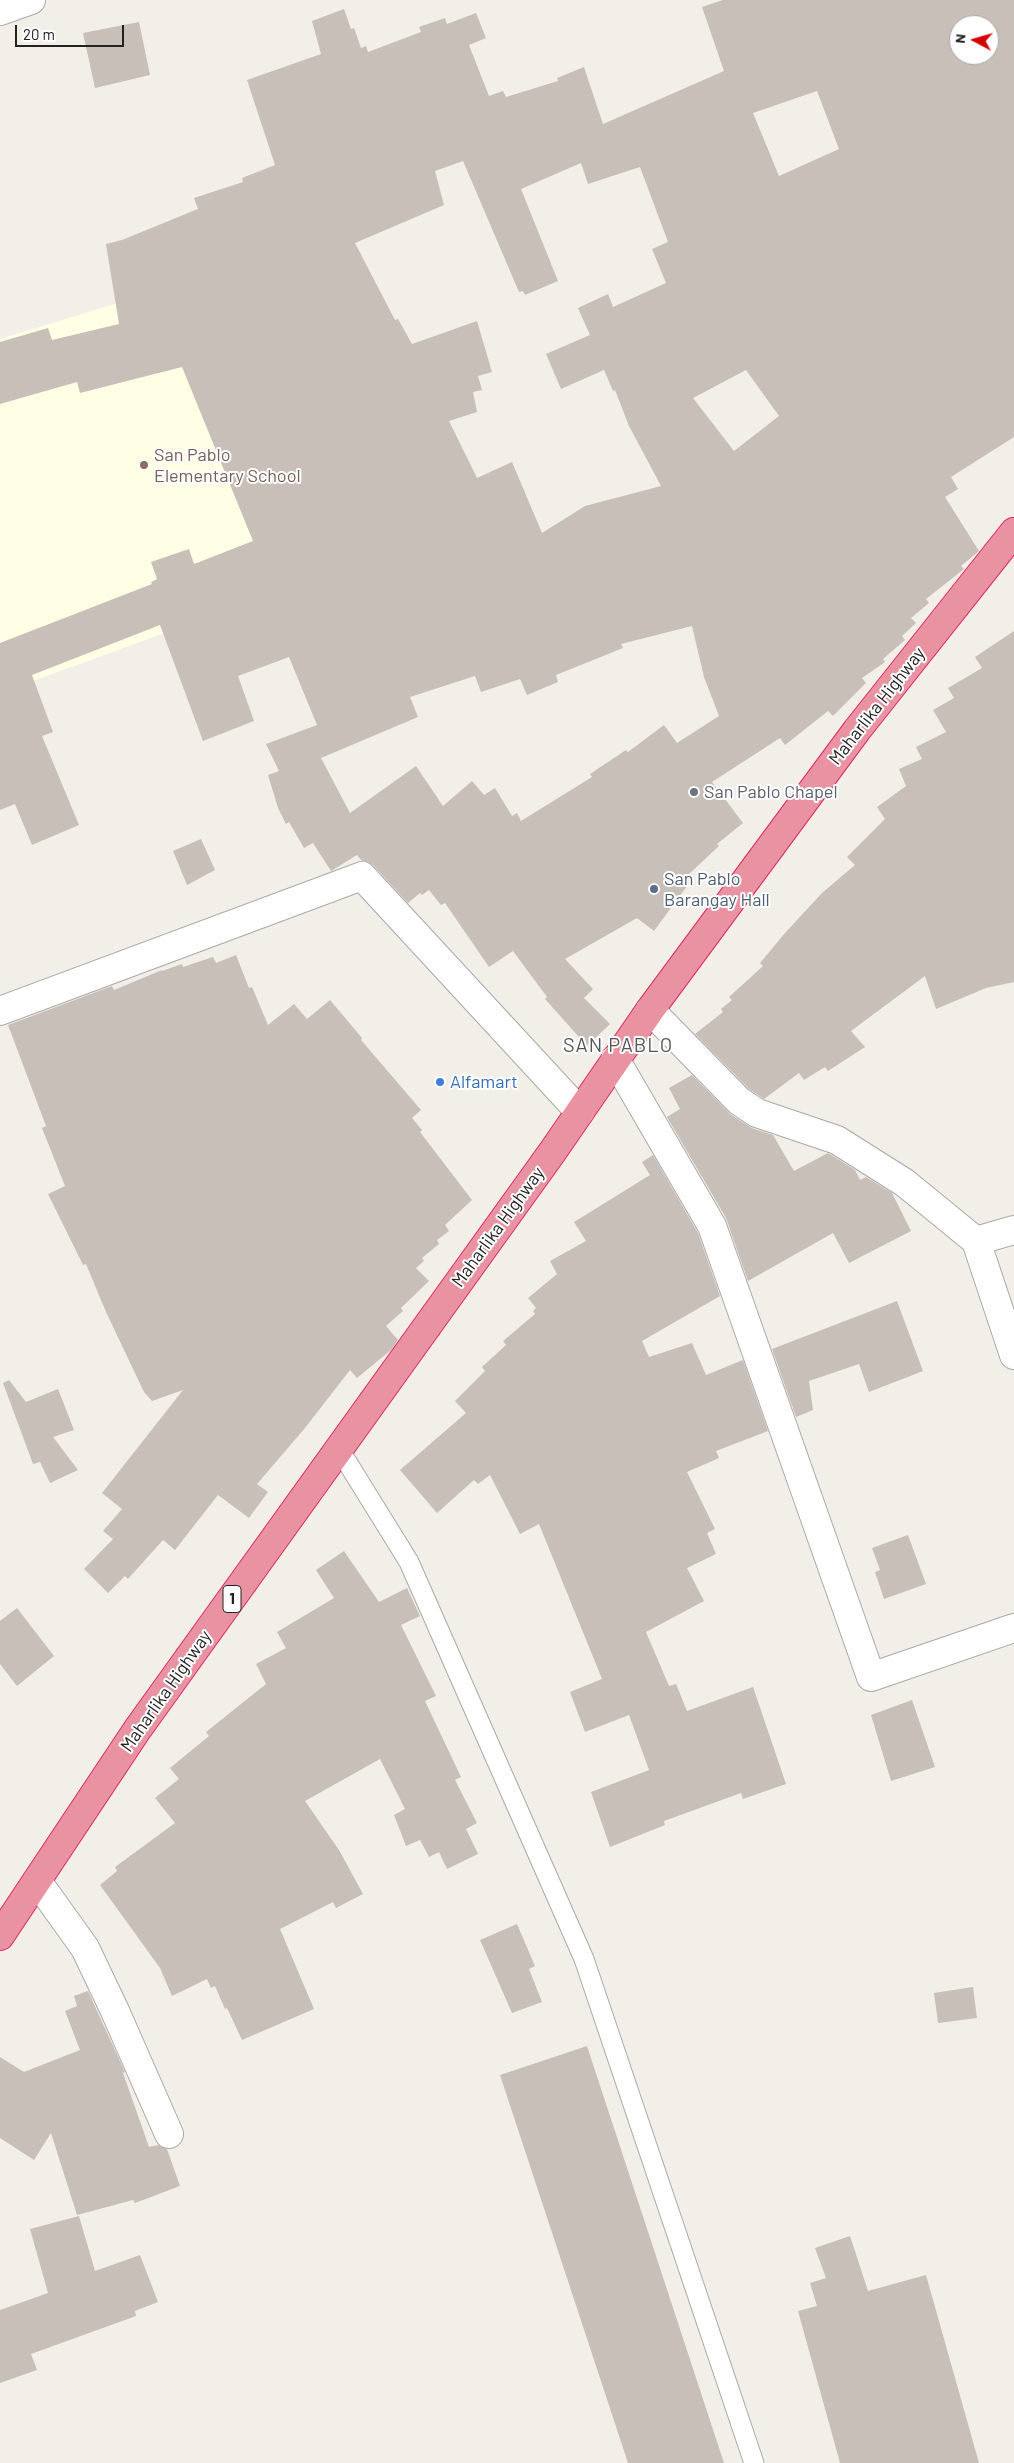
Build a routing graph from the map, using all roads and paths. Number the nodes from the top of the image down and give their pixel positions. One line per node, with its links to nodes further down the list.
1 (31, 0): 2 (street)
2 (0, 11)
3 (1014, 532): 4 (highway, Maharlika Highway / 1)
4 (650, 1010): 6 (highway, Maharlika Highway / 1); 9 (street)
5 (0, 1011): 7 (street)
6 (616, 1059): 7 (highway, Maharlika Highway / 1); 12 (street)
7 (580, 1112): 11 (highway, Maharlika Highway / 1)
8 (1014, 1230): 9 (street)
9 (976, 1240): 10 (street)
10 (1014, 1355)
11 (339, 1449): 13 (highway, Maharlika Highway / 1); 16 (lane)
12 (1014, 1628)
13 (37, 1882): 14 (highway, Maharlika Highway / 1); 15 (street)
14 (0, 1936)
15 (169, 2134)
16 (754, 2463)

